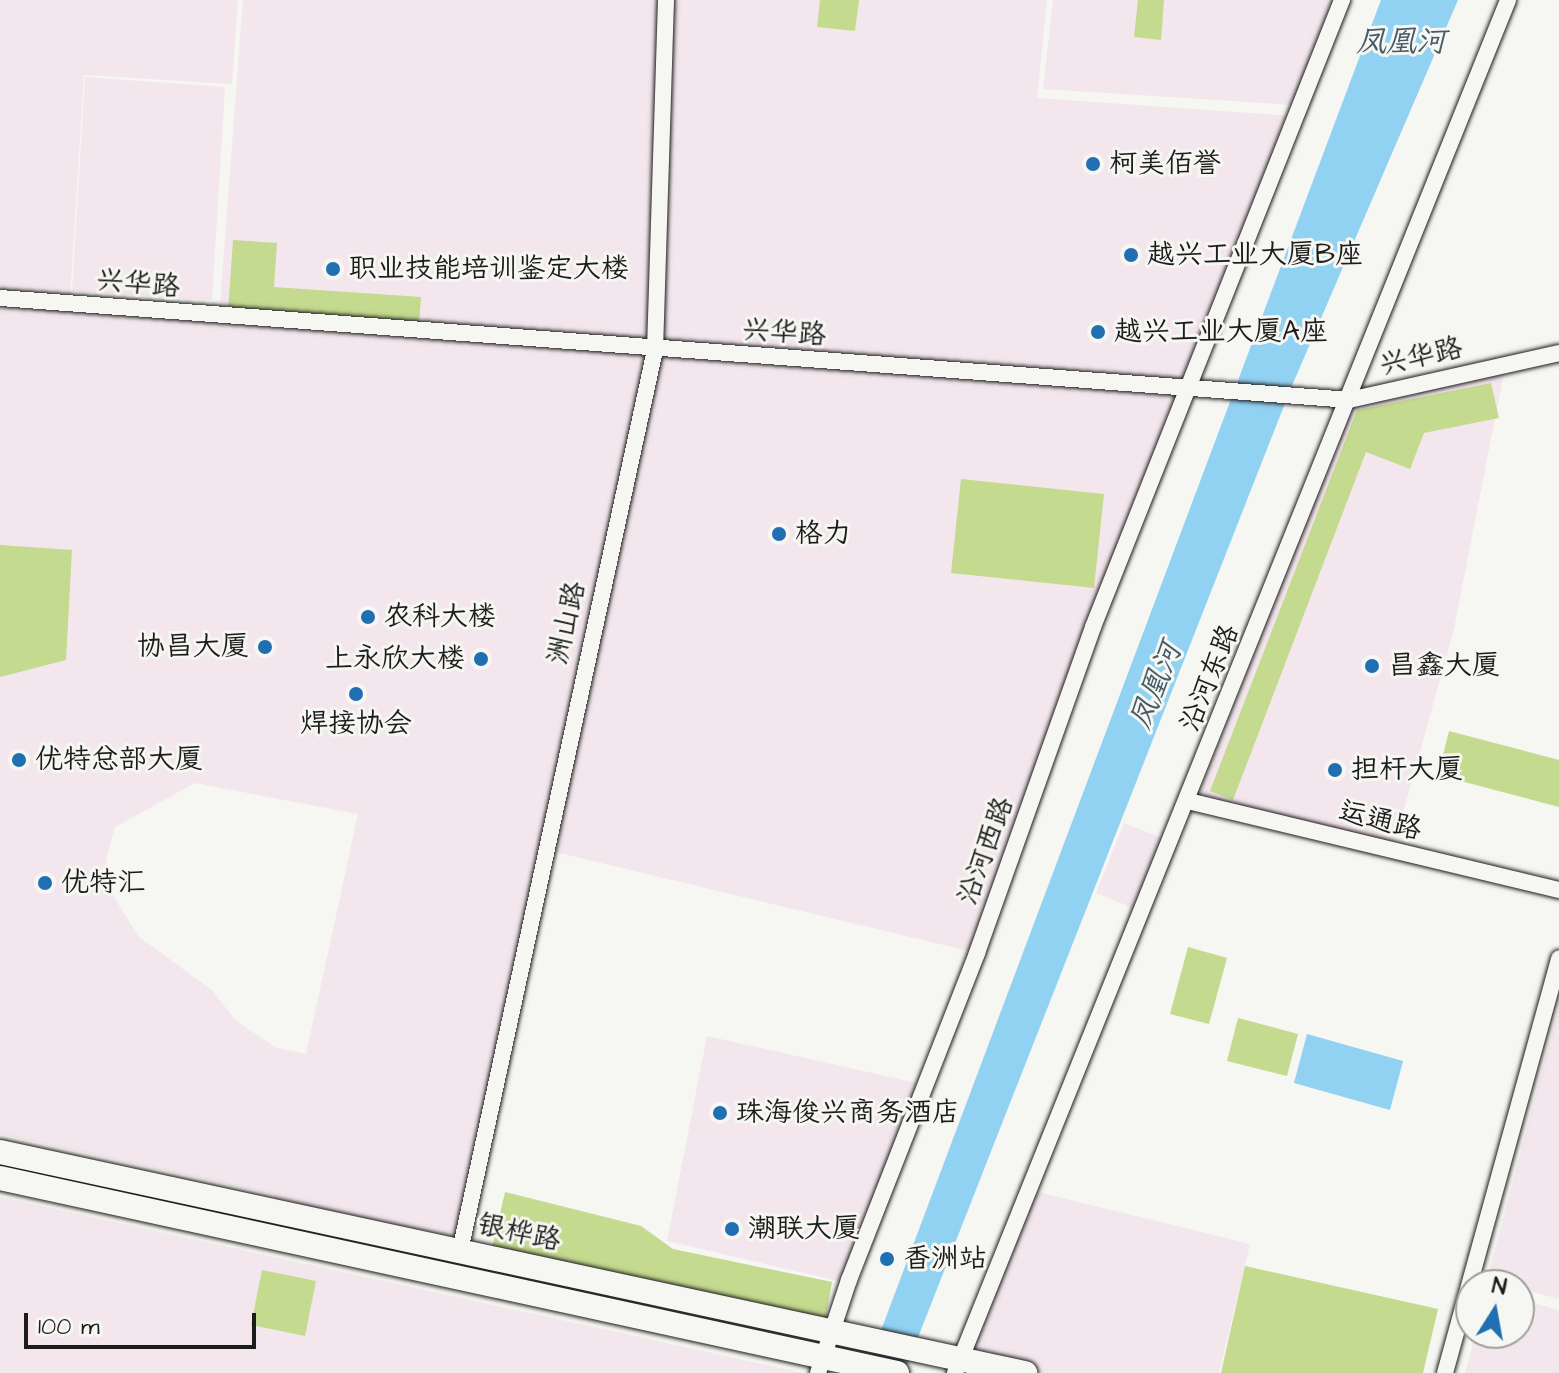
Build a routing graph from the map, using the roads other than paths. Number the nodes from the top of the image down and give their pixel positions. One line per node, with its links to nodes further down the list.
1 (666, 0): 5 (street, 洲山路)
2 (1342, 0): 7 (street, 沿河西路)
3 (1508, 0): 8 (street, 沿河东路)
4 (0, 298): 5 (street, 兴华路)
5 (655, 350): 7 (street, 兴华路); 14 (street, 洲山路)
6 (1559, 353): 8 (street, 兴华路)
7 (1191, 388): 8 (street, 兴华路); 15 (street, 沿河西路)
8 (1349, 400): 9 (street, 沿河东路)
9 (1188, 801): 10 (street, 运通路); 17 (street, 沿河东路)
10 (1559, 890)
11 (1559, 958): 20 (street)
12 (0, 1152): 14 (main road, 银桦路)
13 (0, 1178): 16 (main road, 银桦路)
14 (460, 1251): 15 (main road, 银桦路)
15 (835, 1332): 16 (street, 沿河西路); 17 (main road, 银桦路)
16 (821, 1365): 18 (main road, 银桦路)
17 (958, 1366): 19 (main road, 银桦路)
18 (897, 1373)
19 (1025, 1373)
20 (1445, 1373)

